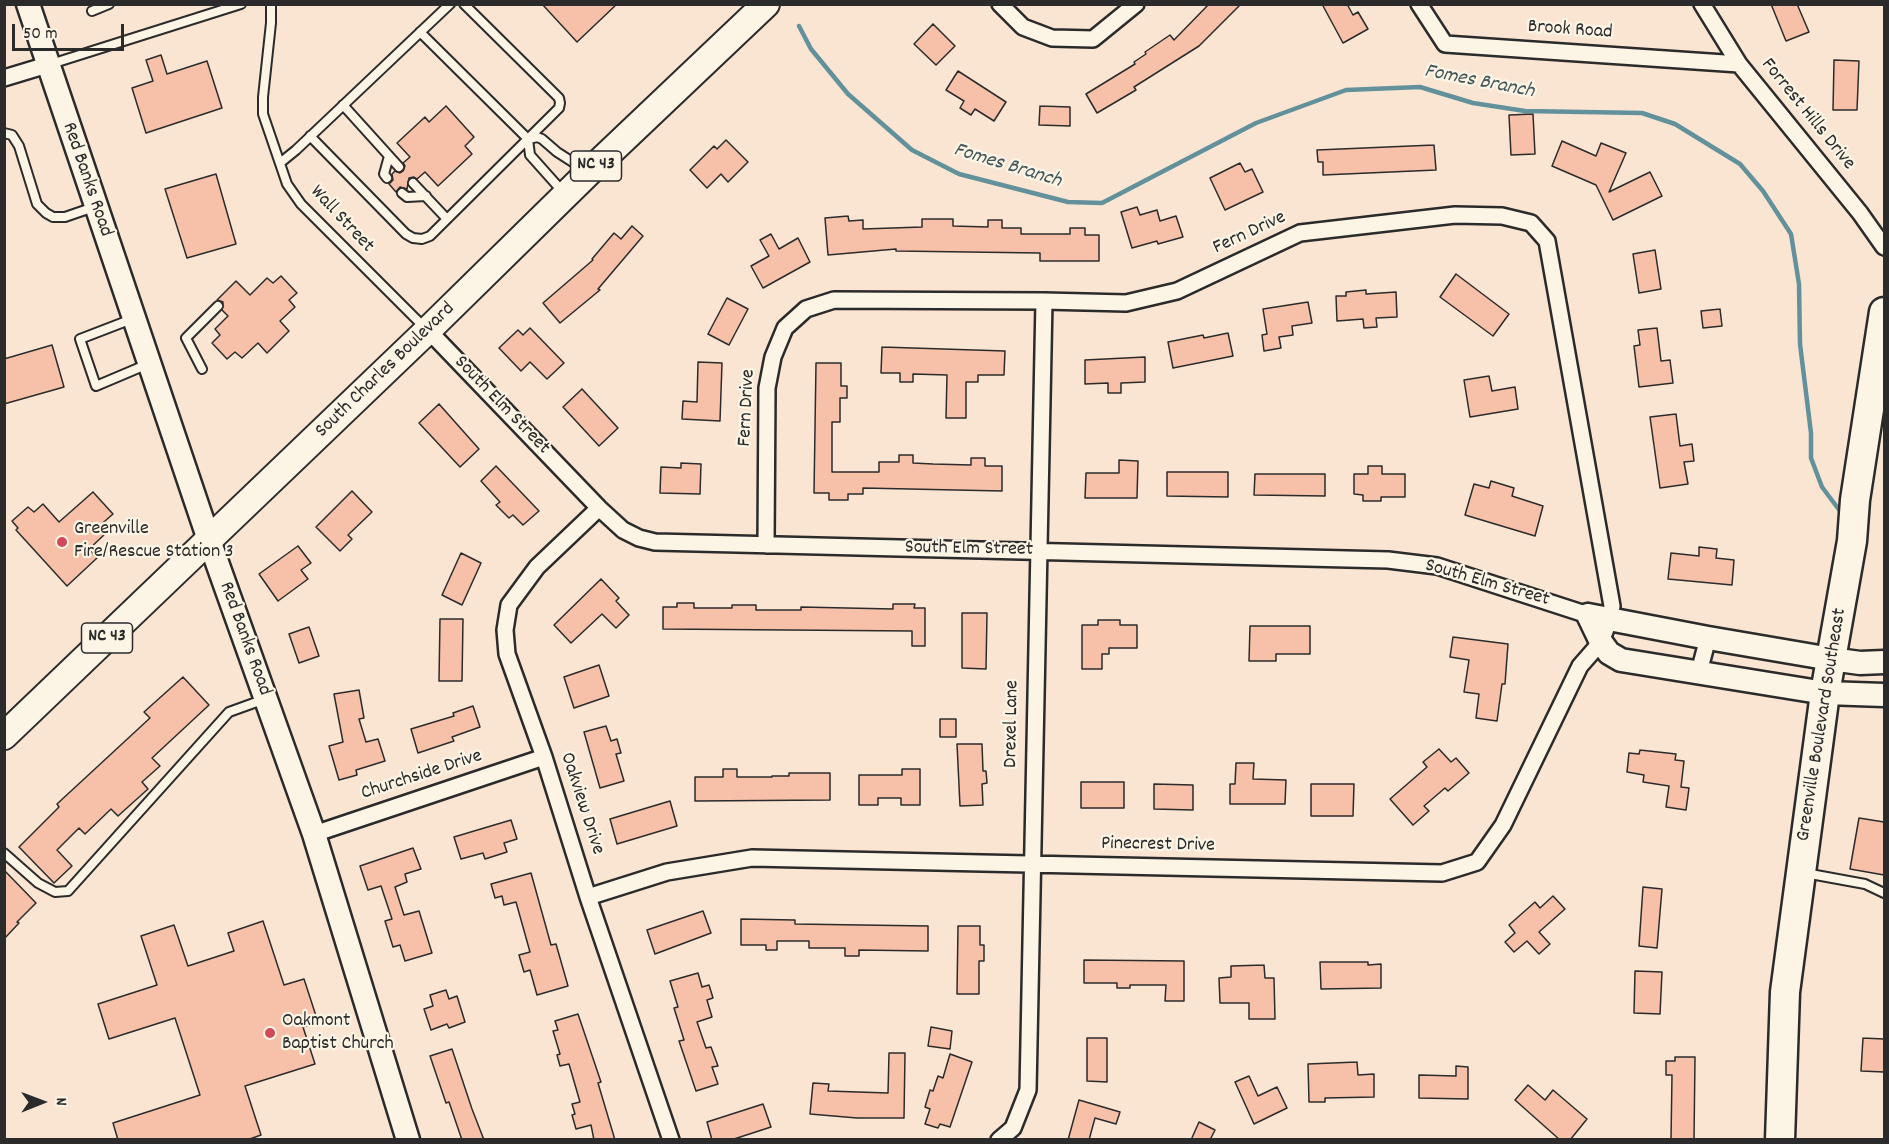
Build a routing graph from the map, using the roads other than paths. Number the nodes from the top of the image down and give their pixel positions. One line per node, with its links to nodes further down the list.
1 (28, 4): 15 (street, Red Banks Road)
2 (109, 4): 12 (lane)
3 (241, 4): 15 (lane)
4 (271, 4): 22 (lane, Wall Street)
5 (450, 4): 13 (lane)
6 (464, 4): 20 (lane)
7 (766, 4): 24 (main road, South Charles Boulevard / NC 43)
8 (1000, 4): 9 (street)
9 (1136, 4)
10 (1419, 4): 14 (street, Brook Road)
11 (1702, 4): 14 (street, Forrest Hills Drive)
12 (92, 11)
13 (420, 32): 17 (lane); 20 (lane)
14 (1739, 64): 32 (street, Forrest Hills Drive)
15 (47, 65): 16 (street); 30 (street, Red Banks Road)
16 (4, 78)
17 (343, 105): 19 (lane); 21 (lane)
18 (4, 133): 30 (lane)
19 (310, 136): 22 (lane); 31 (lane)
20 (528, 139): 24 (lane); 29 (lane); 31 (lane)
21 (388, 156): 23 (lane); 25 (lane)
22 (280, 163): 37 (lane, Wall Street)
23 (399, 167)
24 (589, 172): 29 (main road, South Charles Boulevard / NC 43)
25 (387, 178)
26 (413, 183): 28 (lane)
27 (402, 193): 28 (lane)
28 (426, 196): 31 (lane)
29 (566, 196): 37 (main road, South Charles Boulevard / NC 43)
30 (95, 206): 36 (street, Red Banks Road)
31 (447, 219)
32 (1884, 247)
33 (1044, 301): 42 (street, Fern Drive); 43 (street, Drexel Lane); 44 (street, Fern Drive)
34 (218, 306): 39 (lane)
35 (1884, 312): 47 (highway, Greenville Boulevard Southeast)
36 (133, 318): 38 (street, Red Banks Road); 38 (lane)
37 (428, 330): 40 (street, South Elm Street); 41 (main road, South Charles Boulevard / NC 43)
38 (148, 363): 41 (street, Red Banks Road)
39 (202, 369)
40 (599, 508): 42 (street, South Elm Street); 54 (street, Oakview Drive)
41 (209, 540): 52 (street, Red Banks Road); 53 (main road, South Charles Boulevard / NC 43)
42 (766, 545): 43 (street, South Elm Street)
43 (1038, 551): 44 (street, South Elm Street); 57 (street, Drexel Lane)
44 (1599, 616): 45 (street, South Elm Street); 46 (street)
45 (1708, 638): 47 (street, South Elm Street); 49 (street)
46 (1601, 642): 49 (street); 57 (street, Pinecrest Drive)
47 (1832, 659): 48 (street, South Elm Street); 50 (highway, Greenville Boulevard Southeast)
48 (1884, 662)
49 (1699, 672): 50 (street)
50 (1825, 693): 51 (street); 58 (highway, Greenville Boulevard Southeast)
51 (1884, 695)
52 (266, 699): 55 (street, Red Banks Road); 56 (lane)
53 (4, 736)
54 (544, 757): 55 (street, Churchside Drive); 60 (street, Oakview Drive)
55 (314, 834): 61 (street, Red Banks Road)
56 (4, 853)
57 (1031, 864): 60 (street, Pinecrest Drive); 63 (street, Drexel Lane)
58 (1801, 872): 59 (lane); 64 (highway, Greenville Boulevard Southeast)
59 (1884, 893)
60 (588, 897): 62 (street, Oakview Drive)
61 (408, 1140)
62 (671, 1140)
63 (999, 1140)
64 (1780, 1140)

